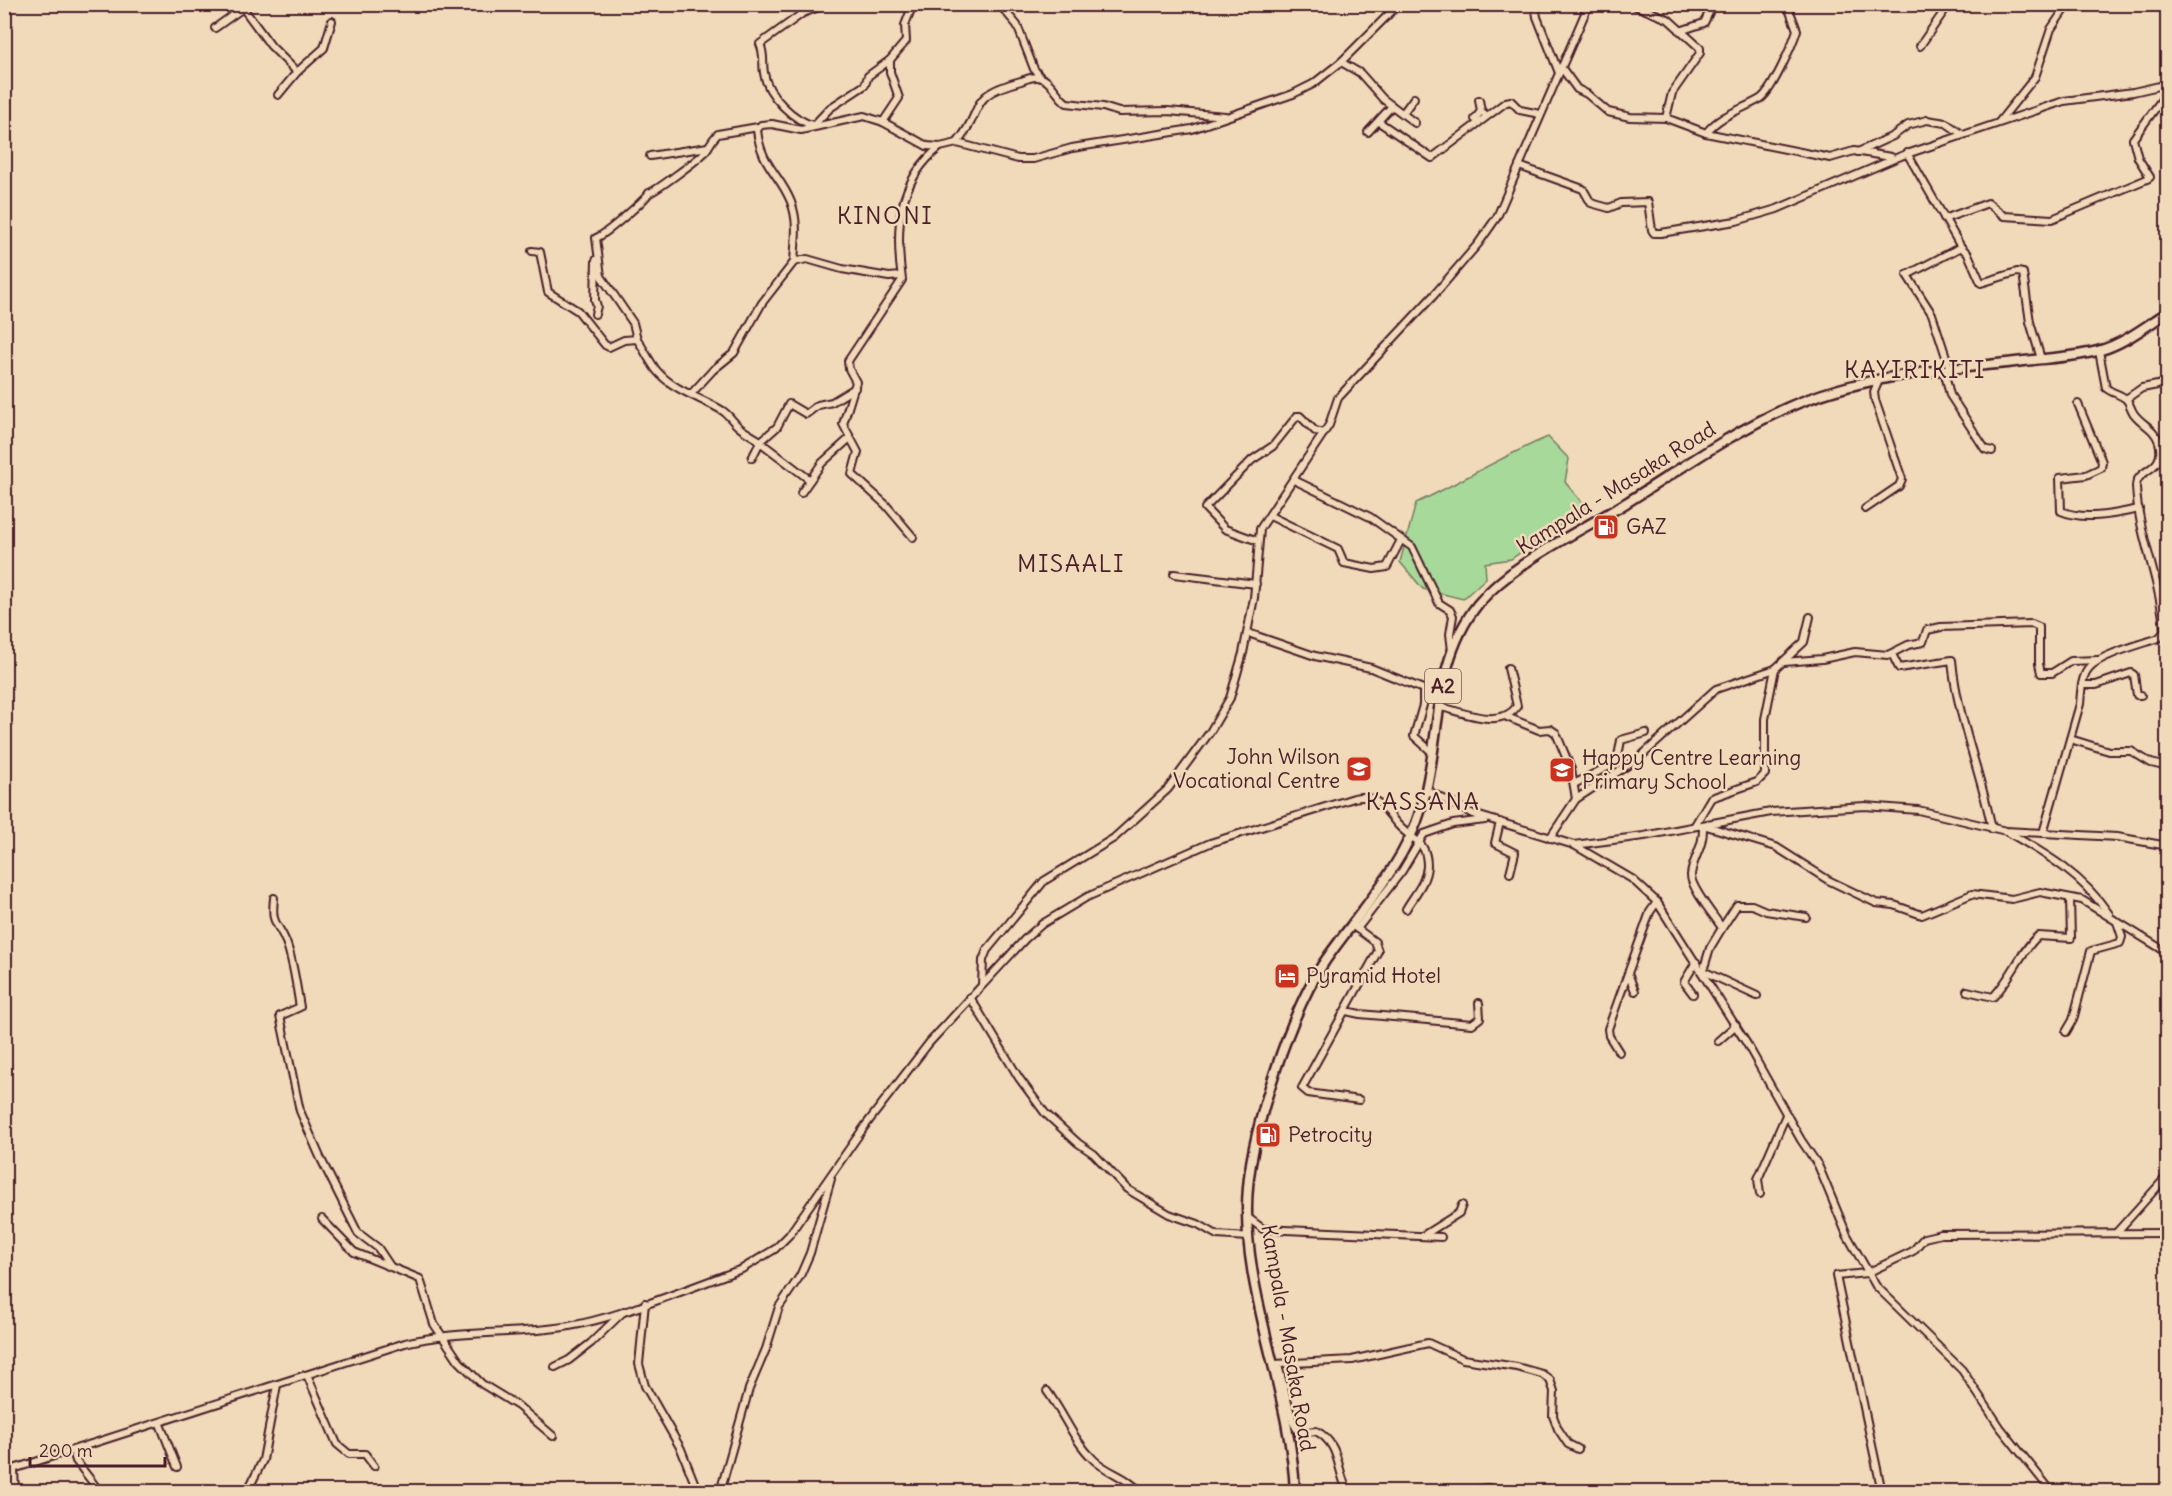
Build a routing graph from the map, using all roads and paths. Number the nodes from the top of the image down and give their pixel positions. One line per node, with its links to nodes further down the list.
1 (148, 4): 2 (street)
2 (153, 4)
3 (827, 4): 40 (street)
4 (909, 4): 19 (street)
5 (999, 4): 23 (street)
6 (1399, 4): 20 (street)
7 (1535, 4): 21 (street)
8 (1589, 4): 21 (street)
9 (1631, 4): 17 (street)
10 (1713, 4): 17 (street)
11 (1787, 4): 43 (street)
12 (1949, 4): 18 (street)
13 (2068, 4): 39 (street)
14 (242, 6): 16 (street); 22 (street)
15 (333, 21): 22 (street)
16 (215, 28)
17 (1680, 31): 34 (street)
18 (1920, 45)
19 (890, 60): 36 (street); 40 (street)
20 (1341, 62): 29 (street); 33 (street)
21 (1560, 70): 32 (street); 34 (street)
22 (297, 72): 26 (street)
23 (1041, 78): 33 (street); 45 (street)
24 (2168, 84): 39 (street)
25 (2168, 91): 52 (street)
26 (278, 95)
27 (1414, 98): 30 (street)
28 (1479, 100): 31 (street)
29 (1392, 106): 30 (street); 37 (street)
30 (1403, 113): 38 (street)
31 (1483, 113): 32 (street); 35 (street); 37 (street)
32 (1540, 114): 51 (street)
33 (1228, 117): 45 (street)
34 (1666, 118): 43 (street)
35 (1475, 119)
36 (884, 122): 40 (street); 47 (street)
37 (1378, 122): 42 (street)
38 (1415, 123)
39 (1999, 123): 44 (street)
40 (817, 126): 41 (street)
41 (758, 127): 46 (street); 56 (street)
42 (1368, 132)
43 (1706, 133): 48 (street)
44 (1962, 134): 48 (street); 49 (street)
45 (957, 143): 47 (street)
46 (708, 147): 50 (street); 55 (street)
47 (940, 147): 57 (street)
48 (1858, 152): 49 (street)
49 (1904, 154): 51 (street); 52 (street)
50 (650, 156)
51 (1519, 166): 72 (street)
52 (1944, 219): 53 (street)
53 (1961, 247): 64 (street); 65 (street)
54 (532, 251): 62 (street)
55 (598, 260): 58 (street); 59 (street)
56 (794, 262): 57 (street); 69 (street)
57 (901, 276): 68 (street)
58 (597, 285): 59 (street); 61 (street)
59 (613, 293): 62 (street)
60 (2168, 312): 63 (main road, Kampala - Masaka Road / A2)
61 (595, 314)
62 (637, 339): 69 (street)
63 (2099, 351): 64 (main road, Kampala - Masaka Road / A2); 70 (street)
64 (2041, 359): 65 (main road, Kampala - Masaka Road / A2)
65 (1947, 369): 66 (main road, Kampala - Masaka Road / A2); 75 (street)
66 (1879, 380): 80 (street); 90 (main road, Kampala - Masaka Road / A2)
67 (2168, 383): 70 (street)
68 (855, 388): 73 (street); 74 (street)
69 (692, 393): 74 (street)
70 (2126, 399): 81 (street)
71 (2078, 404): 81 (street)
72 (1324, 433): 78 (street); 85 (street)
73 (850, 438): 77 (street); 83 (street)
74 (760, 442): 76 (street); 77 (street)
75 (1992, 451)
76 (752, 458)
77 (810, 480): 79 (street)
78 (1294, 480): 82 (street); 84 (street)
79 (801, 493)
80 (1865, 509)
81 (2139, 509): 92 (street)
82 (1270, 516): 84 (street); 85 (street)
83 (913, 537)
84 (1401, 540): 90 (street)
85 (1258, 541): 87 (street)
86 (1174, 574): 87 (street)
87 (1256, 584): 89 (street)
88 (1810, 617): 93 (street)
89 (1248, 633): 102 (street); 132 (street)
90 (1452, 652): 98 (main road, Kampala - Masaka Road / A2)
91 (1892, 654): 92 (street); 93 (street); 111 (street)
92 (2099, 660): 96 (street)
93 (1784, 662): 95 (street)
94 (1508, 668): 99 (street)
95 (1775, 669): 106 (street); 109 (street)
96 (2082, 685): 97 (street); 101 (street)
97 (2141, 695)
98 (1438, 706): 99 (street); 102 (main road, Kampala - Masaka Road / A2)
99 (1507, 717): 104 (street)
100 (1646, 733): 104 (street)
101 (2070, 739): 103 (street); 113 (street)
102 (1433, 753): 105 (main road, Kampala - Masaka Road / A2)
103 (2168, 767)
104 (1574, 784): 106 (street)
105 (1426, 790): 107 (street); 114 (main road, Kampala - Masaka Road / A2)
106 (1576, 799): 115 (street)
107 (1488, 819): 108 (street); 114 (street)
108 (1500, 822): 115 (street); 118 (street)
109 (1695, 825): 110 (street); 116 (street)
110 (1703, 825): 111 (street); 120 (street); 127 (street)
111 (1992, 829): 112 (street)
112 (2006, 831): 113 (street); 124 (street)
113 (2043, 832): 117 (street)
114 (1415, 838): 122 (street); 126 (main road, Kampala - Masaka Road / A2); 132 (street)
115 (1550, 838): 116 (street)
116 (1574, 845): 121 (street)
117 (2168, 846)
118 (1510, 873)
119 (274, 898): 157 (street)
120 (2070, 899): 124 (street); 134 (street)
121 (1657, 902): 129 (street); 131 (street)
122 (1406, 909)
123 (1806, 917): 127 (street)
124 (2111, 917): 125 (street)
125 (2118, 922): 128 (street); 141 (street)
126 (1354, 927): 139 (street); 150 (main road, Kampala - Masaka Road / A2)
127 (1722, 928): 130 (street)
128 (2168, 953)
129 (1696, 962): 130 (street); 135 (street)
130 (1703, 971): 136 (street); 140 (street)
131 (1629, 975): 133 (street); 143 (street)
132 (982, 985): 137 (street)
133 (1635, 991)
134 (1967, 991)
135 (1693, 994)
136 (1757, 996)
137 (970, 997): 146 (street); 155 (street)
138 (1479, 1003): 139 (street)
139 (1346, 1011): 144 (street)
140 (1736, 1025): 142 (street); 145 (street)
141 (2066, 1032)
142 (1718, 1041)
143 (1619, 1052)
144 (1359, 1100)
145 (1786, 1114): 148 (street); 158 (street)
146 (832, 1175): 159 (street); 179 (street)
147 (2168, 1175): 152 (street)
148 (1760, 1194)
149 (1462, 1205): 154 (street)
150 (1247, 1217): 154 (street); 155 (main road, Kampala - Masaka Road / A2)
151 (322, 1219): 157 (street)
152 (2116, 1233): 153 (street); 158 (street)
153 (2168, 1233)
154 (1424, 1235): 156 (street)
155 (1248, 1237): 162 (main road, Kampala - Masaka Road / A2)
156 (1441, 1237)
157 (390, 1266): 161 (street)
158 (1867, 1273): 185 (street); 186 (street)
159 (645, 1303): 160 (street); 178 (street)
160 (624, 1310): 161 (street); 163 (street)
161 (443, 1335): 164 (street); 168 (street)
162 (1276, 1365): 169 (street); 181 (main road, Kampala - Masaka Road / A2); 182 (street)
163 (555, 1366)
164 (307, 1375): 165 (street); 171 (street)
165 (277, 1385): 167 (street); 177 (street)
166 (1047, 1391): 180 (street)
167 (160, 1424): 170 (street); 172 (street)
168 (553, 1436)
169 (1578, 1449)
170 (73, 1451): 173 (street); 176 (street)
171 (374, 1466)
172 (177, 1467)
173 (14, 1469): 174 (street); 175 (street)
174 (4, 1472)
175 (15, 1491)
176 (100, 1491)
177 (247, 1491)
178 (698, 1491)
179 (720, 1491)
180 (1140, 1491)
181 (1295, 1491)
182 (1348, 1491)
183 (1456, 1491): 184 (street)
184 (1500, 1491)
185 (1882, 1491)
186 (2052, 1491)

